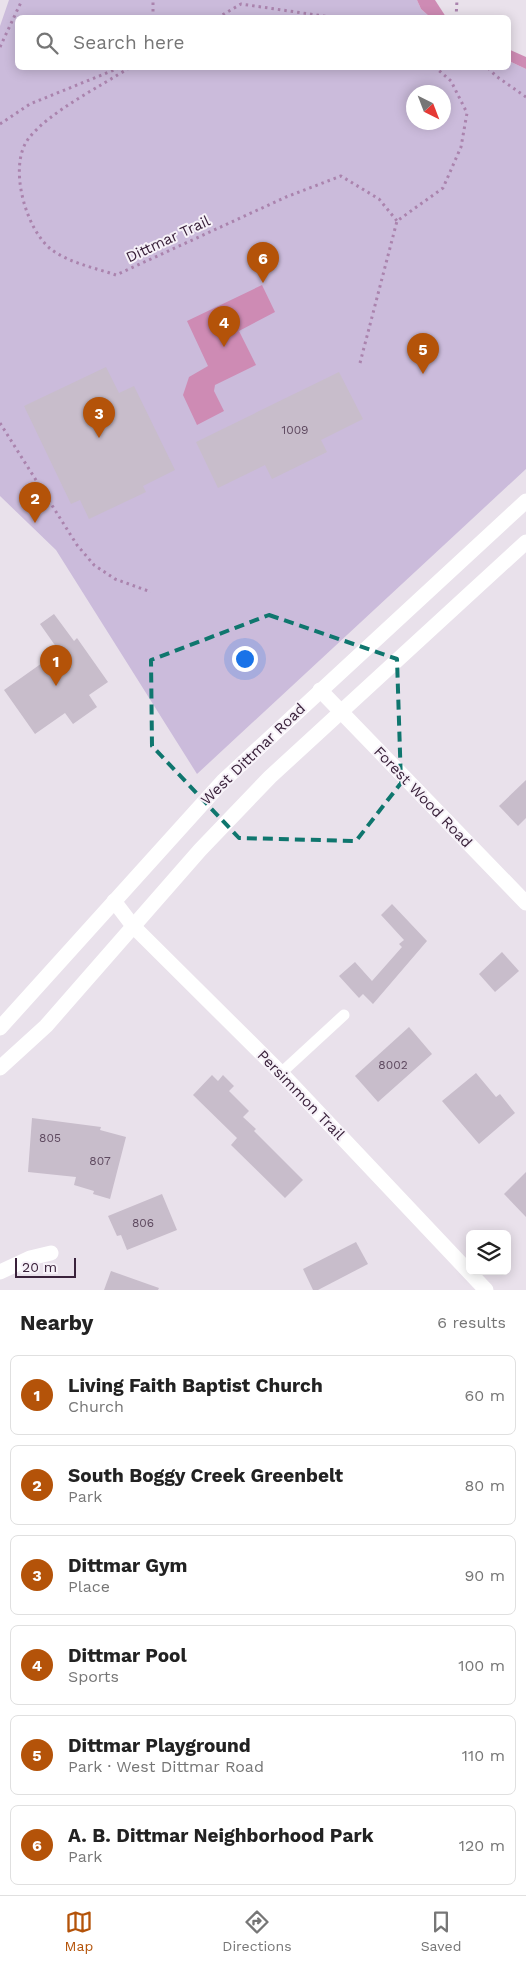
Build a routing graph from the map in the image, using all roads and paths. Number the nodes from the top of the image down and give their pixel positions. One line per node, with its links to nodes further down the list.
1 (22, 0): 8 (path)
2 (153, 0): 4 (path)
3 (456, 0): 7 (path)
4 (153, 15)
5 (221, 15): 6 (path)
6 (316, 15)
7 (456, 15)
8 (0, 47)
9 (115, 70): 14 (path)
10 (126, 70): 15 (path, Dittmar Trail)
11 (438, 70): 15 (path)
12 (490, 70): 13 (path)
13 (526, 97)
14 (0, 124)
15 (397, 221): 16 (path)
16 (360, 363)
17 (0, 423): 20 (path)
18 (526, 501): 21 (street, West Dittmar Road)
19 (526, 542): 22 (street, West Dittmar Road)
20 (151, 592)
21 (320, 690): 22 (street, Forest Wood Road); 23 (street, West Dittmar Road)
22 (340, 712): 24 (street, Forest Wood Road); 25 (street, West Dittmar Road)
23 (114, 901): 25 (street, Persimmon Trail); 27 (street, West Dittmar Road)
24 (526, 903)
25 (133, 926): 28 (street, West Dittmar Road); 29 (street, Persimmon Trail)
26 (344, 1015): 29 (lane)
27 (0, 1028)
28 (0, 1068)
29 (281, 1073): 32 (street, Persimmon Trail)
30 (51, 1253): 31 (street)
31 (0, 1272)
32 (486, 1290)

